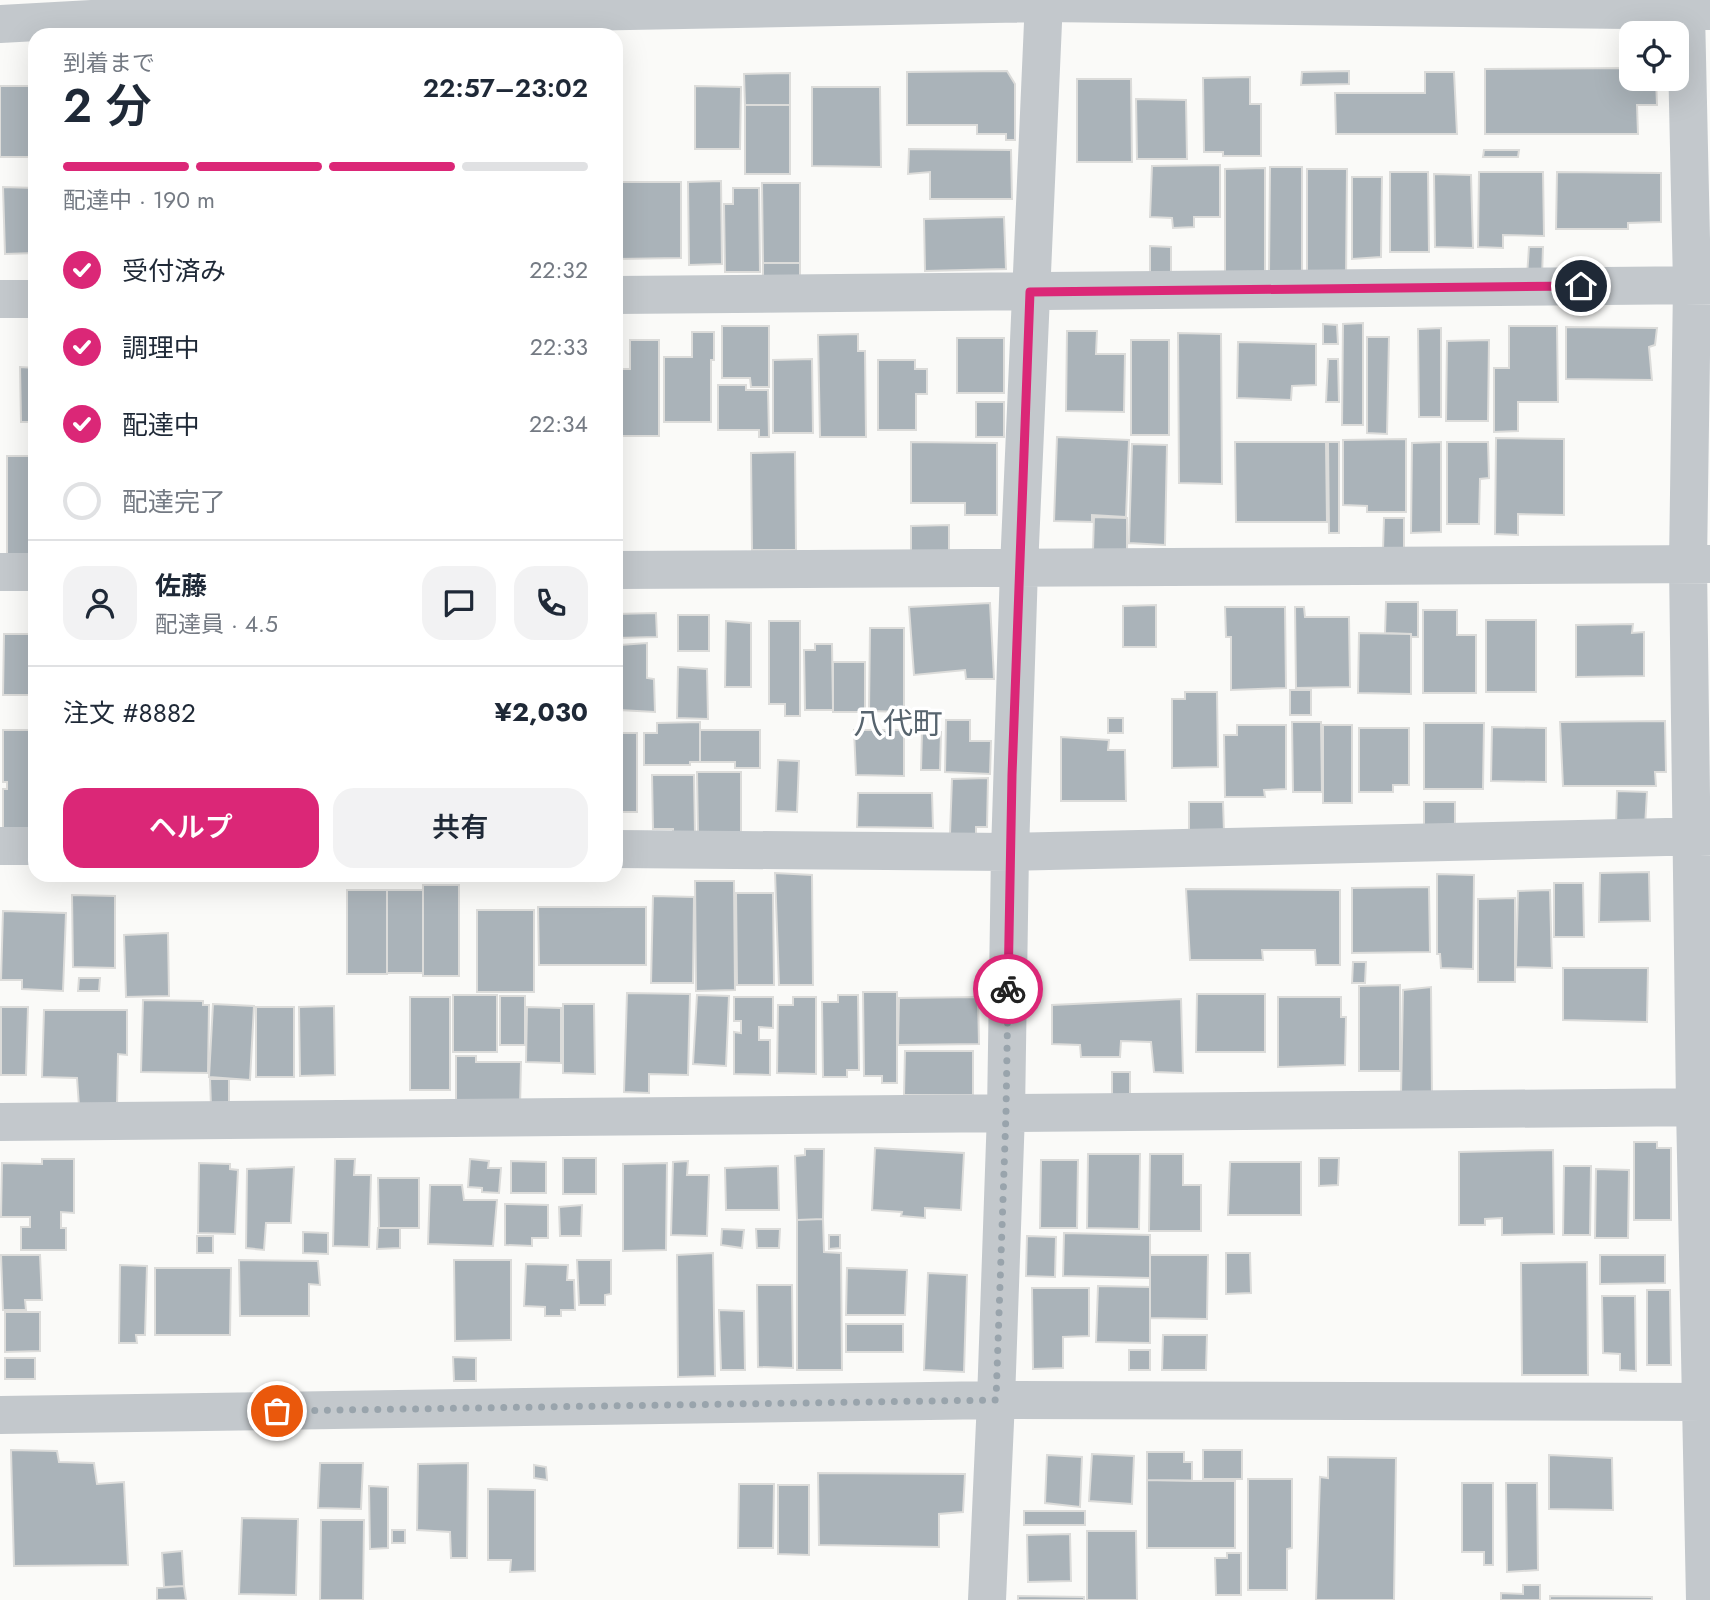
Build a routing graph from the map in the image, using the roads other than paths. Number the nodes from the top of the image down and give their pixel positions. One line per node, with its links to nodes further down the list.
1 (1044, 1): 3 (street); 4 (street); 7 (street)
2 (200, 6): 3 (street); 5 (street)
3 (575, 6)
4 (1698, 11): 6 (street)
5 (0, 24)
6 (1701, 285): 7 (street); 11 (street)
7 (1030, 292): 8 (street); 12 (street)
8 (623, 295)
9 (0, 299): 10 (street)
10 (28, 299)
11 (1699, 564): 12 (street); 16 (street)
12 (1019, 568): 13 (street); 20 (street)
13 (623, 570)
14 (0, 572): 15 (street)
15 (28, 572)
16 (1700, 836): 20 (street); 21 (street)
17 (0, 846): 18 (street)
18 (28, 846)
19 (623, 849): 20 (street)
20 (1010, 852): 22 (street)
21 (1702, 1107): 22 (street); 25 (street)
22 (1006, 1113): 23 (street); 24 (street)
23 (0, 1122)
24 (996, 1400): 25 (street); 26 (street); 27 (street)
25 (1705, 1402): 28 (street)
26 (0, 1415)
27 (987, 1600)
28 (1705, 1600)

